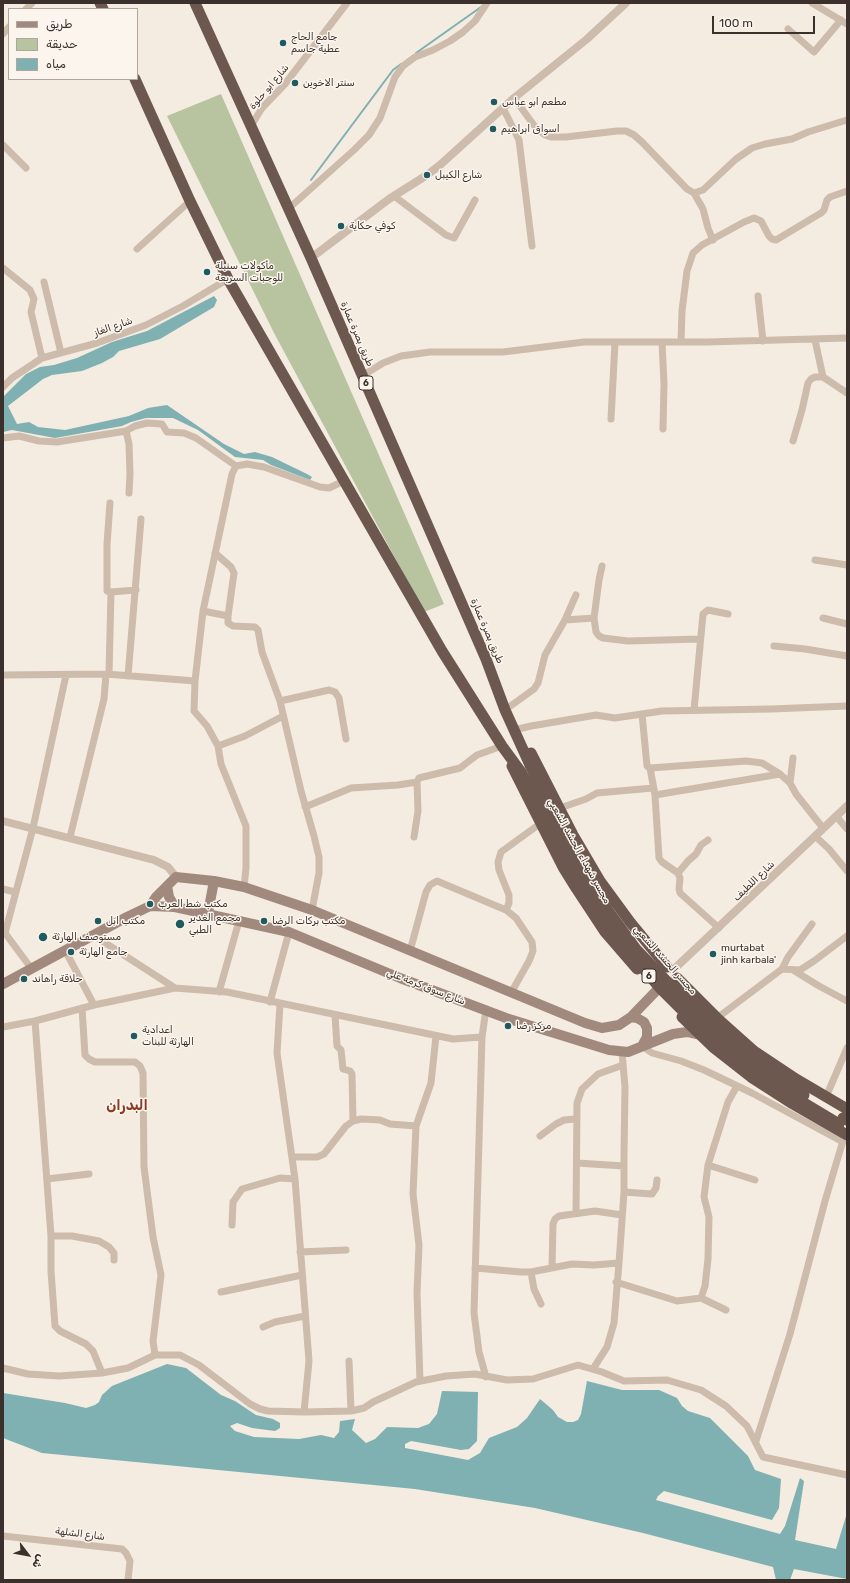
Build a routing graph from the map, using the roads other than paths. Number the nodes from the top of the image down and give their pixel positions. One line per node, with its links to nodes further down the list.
1 (195, 3): 12 (highway, طريق بصرة عمارة / 6)
2 (347, 3): 12 (street, شارع ابو حلوة)
3 (487, 3): 20 (street)
4 (626, 3): 9 (street)
5 (812, 3): 6 (street)
6 (844, 22): 7 (street)
7 (788, 29)
8 (135, 80): 19 (highway, 6)
9 (514, 98): 10 (street); 16 (street)
10 (503, 108): 17 (street); 22 (street)
11 (847, 120): 16 (street)
12 (251, 126): 20 (highway, طريق بصرة عمارة / 6)
13 (3, 145): 14 (street)
14 (26, 168)
15 (847, 191): 21 (street)
16 (694, 193): 21 (street)
17 (394, 196): 18 (street); 24 (street)
18 (475, 200)
19 (190, 201): 23 (street); 26 (highway, 6)
20 (288, 208): 24 (highway, طريق بصرة عمارة / 6)
21 (713, 240): 34 (street)
22 (532, 246)
23 (137, 249)
24 (311, 258): 37 (highway, طريق بصرة عمارة / 6)
25 (3, 268): 36 (street)
26 (228, 278): 35 (street, شارع الغاز); 47 (highway, 6)
27 (44, 282): 35 (street)
28 (758, 296): 31 (street)
29 (847, 338): 30 (street)
30 (815, 340): 31 (street); 38 (street)
31 (763, 341): 34 (street)
32 (615, 342): 33 (street); 37 (street); 41 (street)
33 (662, 342): 34 (street); 42 (street)
34 (681, 342)
35 (61, 353): 36 (street, شارع الغاز)
36 (42, 358): 39 (street, شارع الغاز)
37 (362, 376): 75 (highway, طريق بصرة عمارة / 6)
38 (823, 376): 40 (street); 45 (street)
39 (3, 387)
40 (847, 393)
41 (611, 419)
42 (663, 429)
43 (126, 431): 44 (street); 46 (street); 48 (street)
44 (3, 438)
45 (793, 442)
46 (236, 466): 47 (street); 51 (street)
47 (344, 482): 82 (highway, 6)
48 (129, 493)
49 (110, 504): 56 (street)
50 (141, 519): 55 (street)
51 (215, 553): 58 (street); 60 (street)
52 (815, 560): 53 (street)
53 (847, 565)
54 (602, 566): 61 (street)
55 (136, 590): 56 (street); 71 (street)
56 (111, 592): 68 (street)
57 (576, 595): 63 (street)
58 (203, 611): 60 (street); 72 (street)
59 (728, 614): 65 (street)
60 (228, 616): 73 (street)
61 (594, 618): 63 (street); 65 (street)
62 (823, 618): 64 (street)
63 (565, 620): 75 (street)
64 (847, 624)
65 (700, 639): 76 (street)
66 (774, 646): 67 (street)
67 (847, 656)
68 (107, 674): 70 (street); 71 (street); 100 (street)
69 (3, 675): 70 (street)
70 (66, 675): 96 (street)
71 (128, 676): 72 (street)
72 (195, 681): 81 (street)
73 (280, 701): 78 (street); 80 (street)
74 (847, 706): 76 (street)
75 (505, 710): 79 (highway, طريق بصرة عمارة / 6)
76 (694, 710): 77 (street)
77 (642, 714): 79 (street); 85 (street)
78 (283, 716): 81 (street); 91 (street)
79 (514, 730): 84 (highway, طريق بصرة عمارة / 6); 92 (highway)
80 (346, 739)
81 (218, 746): 108 (street)
82 (502, 746): 84 (highway, 6); 87 (street); 95 (highway)
83 (793, 758): 88 (street)
84 (525, 768): 159 (highway, مجسر شهداء الحشد الشعبي / 6, bridge)
85 (650, 768): 86 (street); 89 (street)
86 (780, 774): 88 (street); 89 (street)
87 (417, 782): 91 (street); 101 (street)
88 (790, 783): 97 (street)
89 (654, 792): 92 (street); 104 (street)
90 (847, 806): 93 (street, شارع اللطيف)
91 (305, 807): 113 (street)
92 (560, 808): 128 (highway)
93 (836, 816): 97 (street, شارع اللطيف); 98 (street)
94 (3, 821): 96 (street)
95 (541, 823): 114 (street); 131 (highway)
96 (33, 828): 100 (street); 110 (street)
97 (823, 828): 99 (street, شارع اللطيف)
98 (847, 829)
99 (815, 836): 103 (street); 118 (street, شارع اللطيف)
100 (70, 837): 105 (street)
101 (414, 837)
102 (708, 840): 104 (street)
103 (847, 871)
104 (678, 873): 118 (street)
105 (176, 877): 106 (main road); 107 (main road)
106 (214, 881): 108 (main road); 115 (main road)
107 (167, 886): 111 (main road); 112 (main road)
108 (244, 887): 113 (main road)
109 (3, 889): 110 (street)
110 (15, 892): 120 (street)
111 (150, 906): 112 (main road, شارع سوق كرمة علي); 121 (main road)
112 (175, 907): 115 (main road, شارع سوق كرمة علي)
113 (312, 910): 124 (main road)
114 (506, 910): 124 (street); 133 (street)
115 (208, 913): 116 (main road, شارع سوق كرمة علي)
116 (239, 921): 119 (main road, شارع سوق كرمة علي); 132 (street)
117 (812, 924): 126 (street)
118 (719, 928): 128 (street, شارع اللطيف)
119 (289, 932): 135 (street); 140 (main road, شارع سوق كرمة علي)
120 (4, 933): 125 (street)
121 (93, 935): 123 (main road); 130 (street)
122 (847, 936): 127 (street)
123 (65, 950): 125 (main road); 137 (street)
124 (410, 951): 133 (main road)
125 (31, 968): 129 (main road)
126 (782, 969): 127 (street); 143 (street)
127 (793, 970): 134 (street)
128 (672, 972): 131 (main road); 131 (main road); 139 (highway)
129 (3, 984)
130 (175, 988): 132 (street); 137 (street)
131 (656, 988): 142 (main road); 145 (highway)
132 (219, 992): 135 (street)
133 (511, 992): 142 (main road)
134 (847, 1000)
135 (270, 1002): 136 (street)
136 (280, 1004): 141 (street); 161 (street)
137 (94, 1005): 138 (street)
138 (82, 1008): 144 (street); 190 (street)
139 (707, 1008): 143 (highway); 145 (highway)
140 (486, 1009): 149 (street); 152 (main road, شارع سوق كرمة علي)
141 (335, 1015): 148 (street); 157 (street)
142 (631, 1017): 150 (main road)
143 (717, 1018): 155 (highway)
144 (35, 1021): 146 (street); 166 (street)
145 (690, 1025): 147 (highway)
146 (3, 1027)
147 (700, 1035): 150 (main road, شارع سوق كرمة علي); 159 (highway)
148 (436, 1036): 149 (street); 158 (street)
149 (482, 1037): 179 (street)
150 (642, 1046): 152 (main road, شارع سوق كرمة علي); 154 (street)
151 (847, 1048): 155 (street)
152 (622, 1052): 153 (street)
153 (623, 1064): 156 (street); 164 (street)
154 (737, 1086): 159 (street); 163 (street)
155 (826, 1097): 159 (highway)
156 (576, 1119): 160 (street); 162 (street)
157 (353, 1121): 158 (street); 161 (street)
158 (416, 1126): 196 (street)
159 (845, 1126): 199 (street)
160 (540, 1136)
161 (292, 1157): 167 (street)
162 (577, 1163): 164 (street); 171 (street)
163 (708, 1165): 169 (street); 185 (street)
164 (624, 1166): 170 (street)
165 (89, 1174): 166 (street)
166 (47, 1179): 174 (street)
167 (295, 1179): 173 (street); 176 (street)
168 (657, 1180): 170 (street)
169 (755, 1180)
170 (624, 1192): 172 (street)
171 (576, 1213): 172 (street); 180 (street)
172 (622, 1215): 178 (street)
173 (232, 1226)
174 (51, 1236): 177 (street); 194 (street)
175 (346, 1250): 176 (street)
176 (300, 1252): 182 (street)
177 (114, 1260)
178 (619, 1263): 180 (street); 183 (street)
179 (475, 1268): 181 (street); 195 (street)
180 (552, 1268): 181 (street)
181 (531, 1272): 186 (street)
182 (302, 1275): 184 (street); 188 (street)
183 (616, 1282): 185 (street); 193 (street)
184 (221, 1292)
185 (701, 1298): 187 (street)
186 (541, 1304)
187 (726, 1310)
188 (305, 1316): 189 (street); 198 (street)
189 (263, 1327)
190 (155, 1355): 194 (street); 198 (street)
191 (349, 1361): 197 (street)
192 (3, 1368): 194 (street)
193 (593, 1369): 195 (street); 199 (street)
194 (102, 1373)
195 (486, 1377): 196 (street)
196 (420, 1381): 197 (street)
197 (351, 1411): 198 (street)
198 (304, 1412)
199 (756, 1441): 200 (street)
200 (847, 1475)
201 (3, 1536): 202 (street, شارع الشلهة)
202 (128, 1580)

